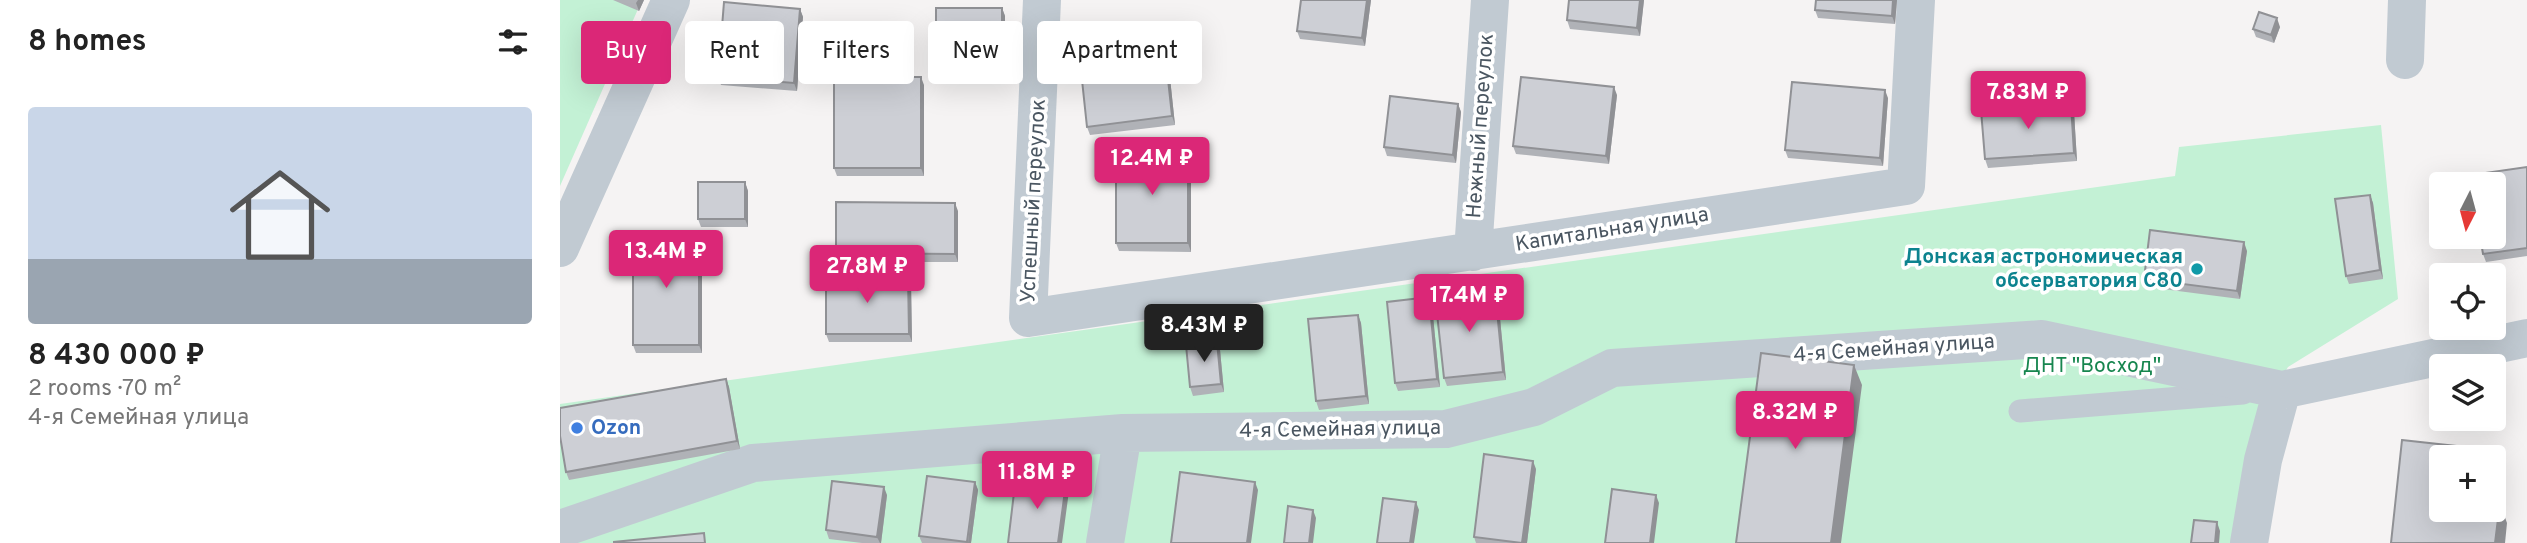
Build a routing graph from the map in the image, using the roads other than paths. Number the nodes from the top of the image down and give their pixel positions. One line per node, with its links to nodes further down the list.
1 (671, 0): 7 (street)
2 (1042, 0): 9 (street, Успешный переулок)
3 (1490, 0): 8 (street, Нежный переулок)
4 (1916, 0): 8 (street, Капитальная улица)
5 (2407, 0): 6 (street)
6 (2405, 60)
7 (560, 248)
8 (1473, 252): 9 (street, Капитальная улица)
9 (1028, 317)
10 (2527, 338): 11 (street)
11 (2282, 390): 12 (lane); 13 (street, 4-я Семейная улица); 16 (street)
12 (2020, 411)
13 (1123, 433): 14 (street, 4-я Семейная улица); 15 (street)
14 (560, 529)
15 (1105, 543)
16 (2249, 543)

